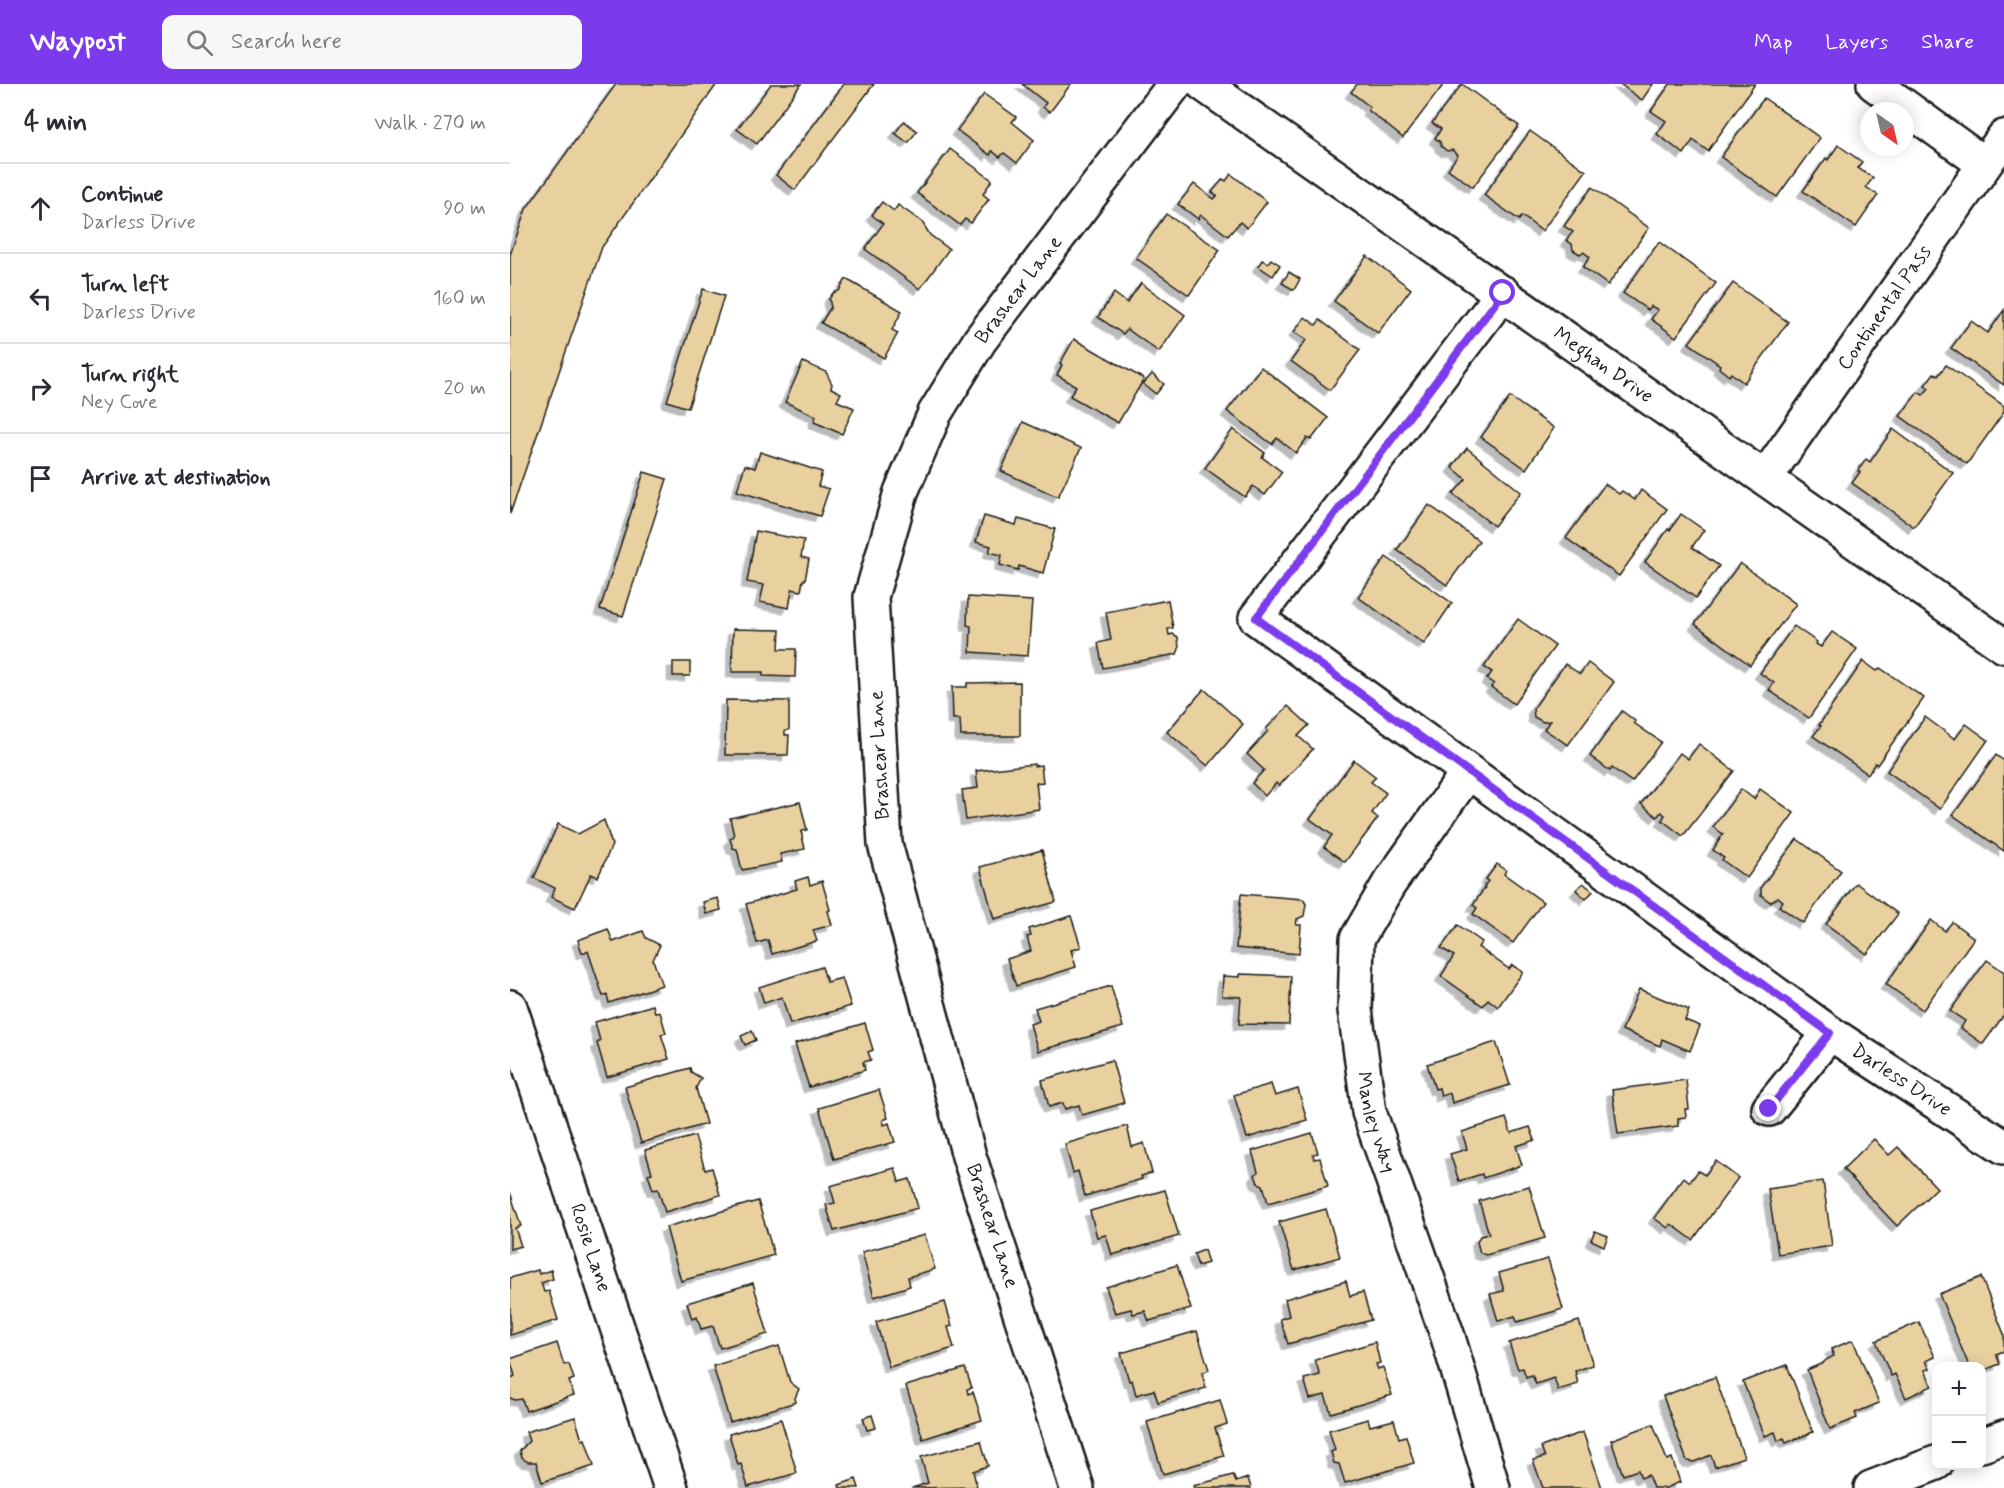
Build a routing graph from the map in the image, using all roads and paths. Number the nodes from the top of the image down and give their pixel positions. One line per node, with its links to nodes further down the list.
1 (1175, 84): 18 (street, Brashear Lane)
2 (1203, 84): 6 (street, Meghan Drive)
3 (1874, 84): 5 (street)
4 (2004, 137): 5 (street, Continental Pass)
5 (1984, 164): 7 (street, Continental Pass)
6 (1503, 293): 7 (street, Meghan Drive); 9 (street, Darless Drive)
7 (1765, 478): 8 (street, Meghan Drive)
8 (2004, 646)
9 (1468, 772): 11 (street, Darless Drive); 19 (street, Manley Way)
10 (510, 1007): 17 (street, Rosie Lane)
11 (1830, 1033): 12 (street); 13 (street, Darless Drive)
12 (1769, 1109)
13 (2004, 1147)
14 (2004, 1437): 15 (street)
15 (1986, 1444)
16 (1932, 1465): 20 (street)
17 (671, 1488)
18 (1077, 1488)
19 (1493, 1488)
20 (1871, 1488)

